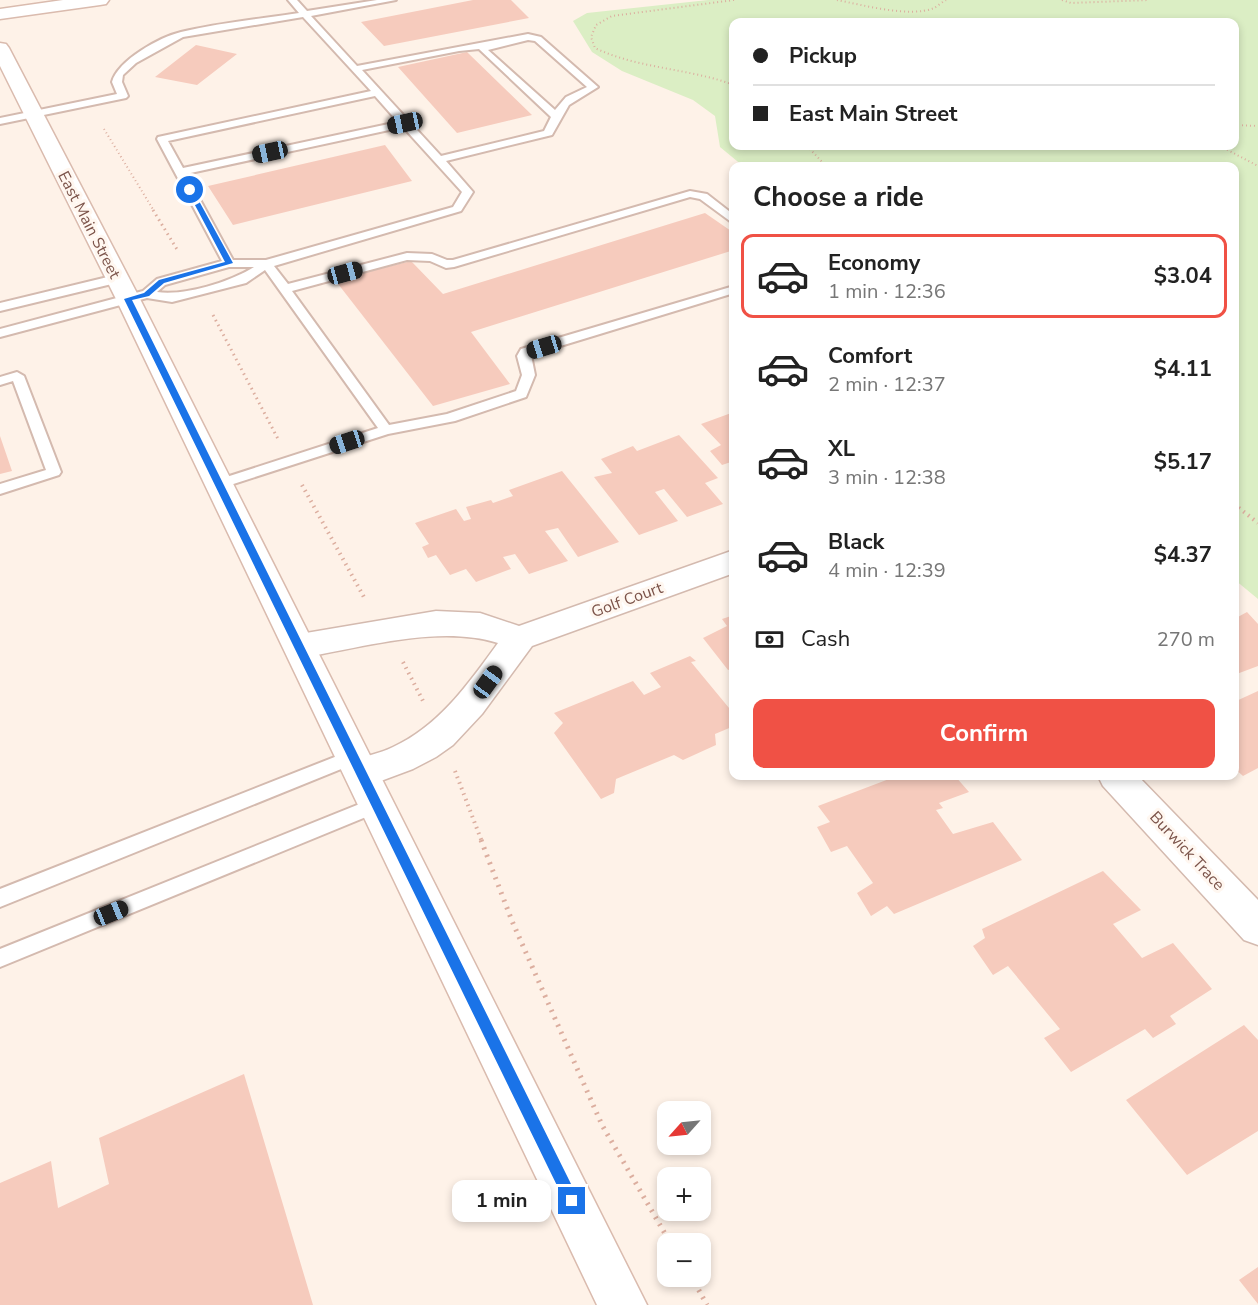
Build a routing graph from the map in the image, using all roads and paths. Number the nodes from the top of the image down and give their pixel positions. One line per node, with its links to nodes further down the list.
1 (100, 0): 9 (main road)
2 (292, 0): 10 (lane)
3 (392, 0): 10 (lane)
4 (734, 0): 14 (path)
5 (837, 0): 6 (path)
6 (946, 0)
7 (1062, 0): 8 (path)
8 (1149, 0)
9 (0, 14)
10 (306, 16): 13 (lane); 16 (lane)
11 (487, 46): 13 (lane); 17 (lane); 17 (lane)
12 (0, 48): 16 (main road, East Main Street)
13 (355, 69): 15 (lane)
14 (729, 83)
15 (377, 93): 19 (lane); 28 (lane)
16 (34, 114): 18 (lane); 34 (main road, East Main Street)
17 (556, 117): 25 (lane)
18 (0, 121)
19 (405, 123): 25 (lane); 28 (lane)
20 (1239, 125): 21 (path)
21 (1258, 126)
22 (104, 129): 32 (path)
23 (811, 150): 26 (path)
24 (1228, 150): 27 (path)
25 (438, 160): 31 (lane)
26 (822, 162)
27 (1258, 166)
28 (180, 172): 30 (lane)
29 (729, 217): 33 (lane)
30 (229, 263): 31 (lane); 32 (lane)
31 (267, 264): 33 (lane); 34 (lane)
32 (190, 274): 34 (lane)
33 (284, 289): 39 (lane)
34 (130, 291): 36 (lane); 37 (lane); 40 (main road, East Main Street)
35 (729, 291): 39 (lane)
36 (0, 307)
37 (0, 333)
38 (0, 381): 41 (lane)
39 (386, 430): 40 (lane)
40 (219, 484): 46 (main road, East Main Street)
41 (0, 489)
42 (1239, 508): 43 (path)
43 (1258, 523)
44 (729, 563): 45 (main road, Golf Court)
45 (520, 638): 46 (main road); 47 (main road)
46 (300, 646): 47 (main road, East Main Street)
47 (358, 765): 49 (main road, East Main Street); 50 (lane)
48 (1120, 780): 51 (main road, Burwick Trace)
49 (377, 805): 52 (lane); 54 (main road, East Main Street)
50 (0, 898)
51 (1258, 927)
52 (0, 958)
53 (697, 1287): 55 (path)
54 (623, 1305)
55 (708, 1305)

